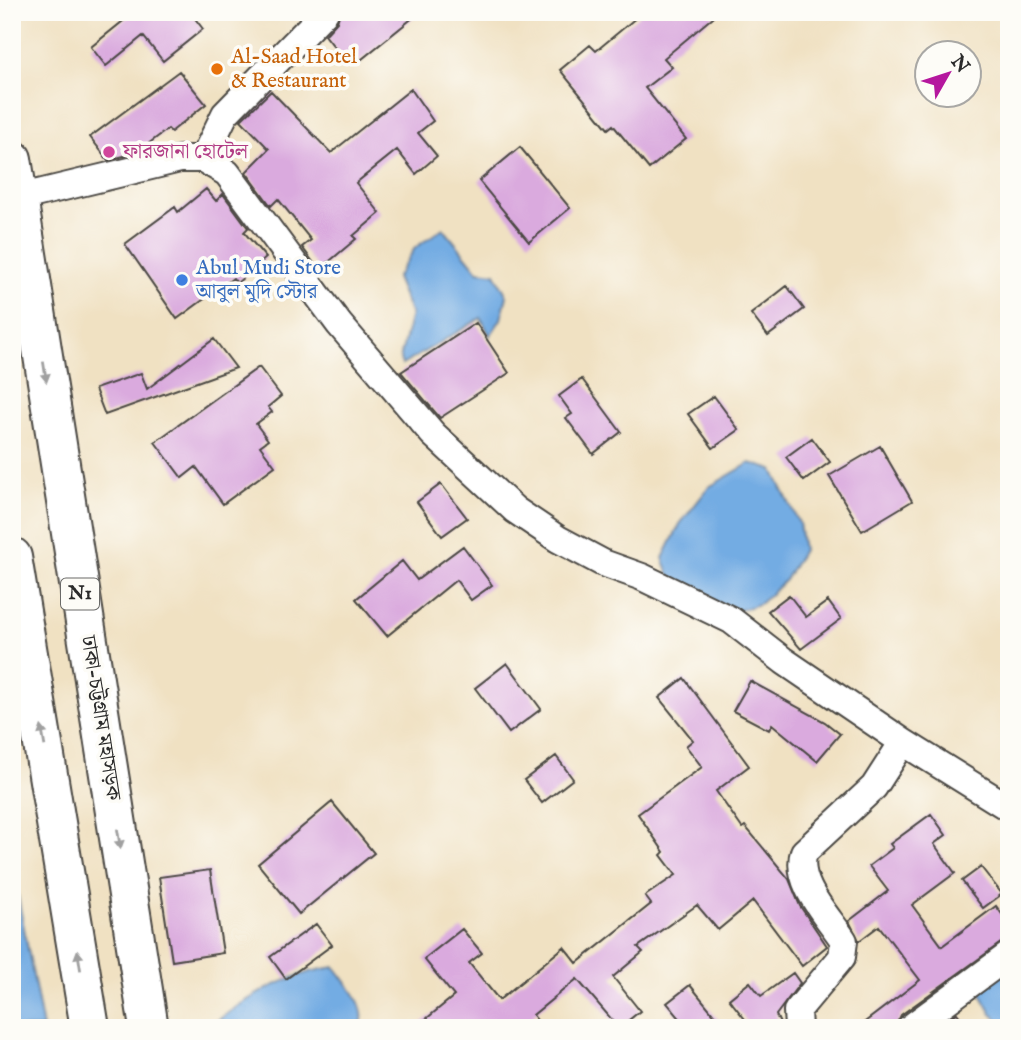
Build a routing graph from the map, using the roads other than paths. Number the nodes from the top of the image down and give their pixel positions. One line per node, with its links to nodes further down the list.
1 (325, 12): 3 (street)
2 (12, 159): 4 (highway, ঢাকা-চট্টগ্রাম মহাসড়ক / N1)
3 (203, 159): 4 (street); 7 (street)
4 (18, 198): 5 (highway, ঢাকা-চট্টগ্রাম মহাসড়ক / N1)
5 (25, 329): 11 (highway, ঢাকা-চট্টগ্রাম মহাসড়ক / N1, one-way to 11)
6 (12, 557): 10 (highway, one-way to 6)
7 (903, 742): 8 (street); 12 (street)
8 (1009, 808)
9 (1009, 955): 13 (street)
10 (90, 1028)
11 (149, 1028)
12 (799, 1028)
13 (910, 1028)

